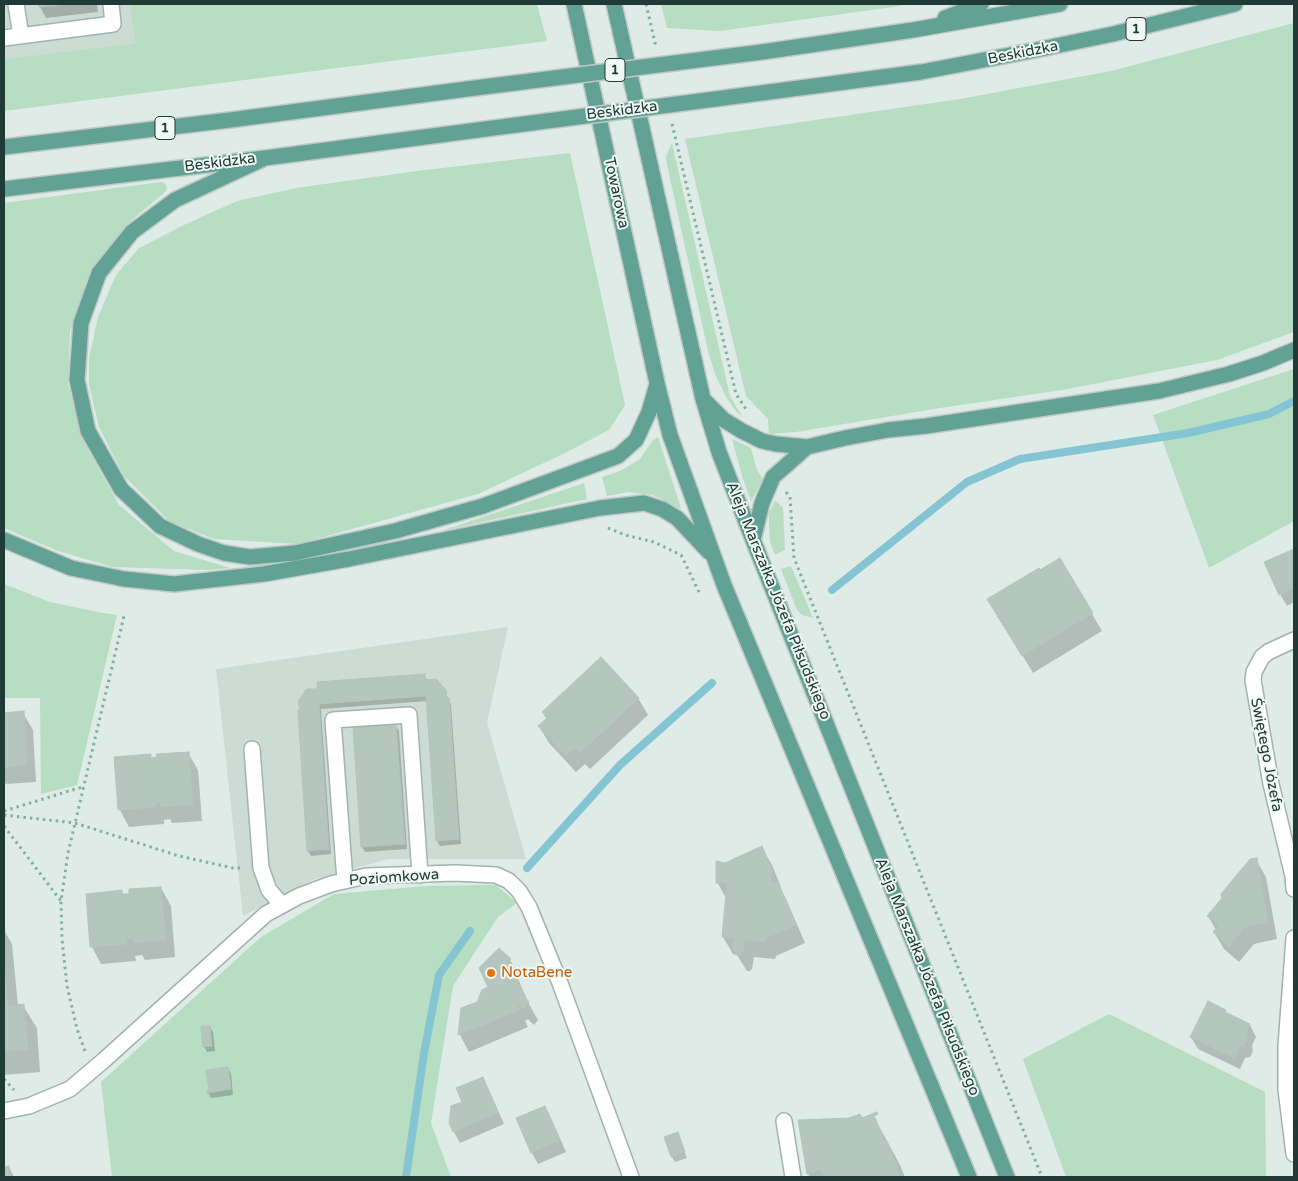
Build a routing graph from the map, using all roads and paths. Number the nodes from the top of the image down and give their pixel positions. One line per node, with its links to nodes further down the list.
1 (111, 4): 9 (street)
2 (574, 4): 16 (main road, Towarowa)
3 (614, 4): 17 (main road, Aleja Marszałka Józefa Piłsudskiego)
4 (981, 4): 8 (main road)
5 (1060, 4): 8 (main road, 1)
6 (1235, 4): 13 (main road, Beskidzka / 1, bridge)
7 (12, 11): 9 (street)
8 (913, 30): 11 (main road, 1, bridge)
9 (21, 36): 10 (street)
10 (4, 38)
11 (4, 147)
12 (678, 152): 18 (path)
13 (265, 158): 14 (main road, Beskidzka / 1); 16 (main road)
14 (4, 189)
15 (1294, 350): 19 (main road)
16 (657, 382): 24 (main road)
17 (703, 398): 19 (main road); 23 (main road, Aleja Marszałka Józefa Piłsudskiego)
18 (746, 409)
19 (807, 447): 20 (main road)
20 (774, 477): 23 (main road); 49 (path)
21 (605, 527): 25 (path)
22 (4, 540): 24 (main road)
23 (753, 540): 48 (main road, Aleja Marszałka Józefa Piłsudskiego)
24 (715, 558): 47 (main road)
25 (700, 594)
26 (124, 616): 29 (path)
27 (1294, 640): 36 (street, Świętego Józefa)
28 (252, 749): 39 (street)
29 (83, 787): 30 (path); 32 (path)
30 (4, 811)
31 (4, 815): 32 (path)
32 (75, 823): 34 (path); 38 (path)
33 (4, 826): 38 (path)
34 (237, 868)
35 (420, 875): 37 (street, Poziomkowa); 37 (street); 45 (street, Poziomkowa)
36 (1294, 880)
37 (345, 881): 39 (street, Poziomkowa)
38 (61, 901): 41 (path)
39 (282, 905): 41 (street, Poziomkowa)
40 (1294, 938): 44 (street)
41 (92, 1071): 42 (street, Poziomkowa)
42 (4, 1111)
43 (784, 1121): 46 (street)
44 (1294, 1154)
45 (631, 1177)
46 (793, 1177)
47 (969, 1177)
48 (1007, 1177)
49 (1042, 1177)

